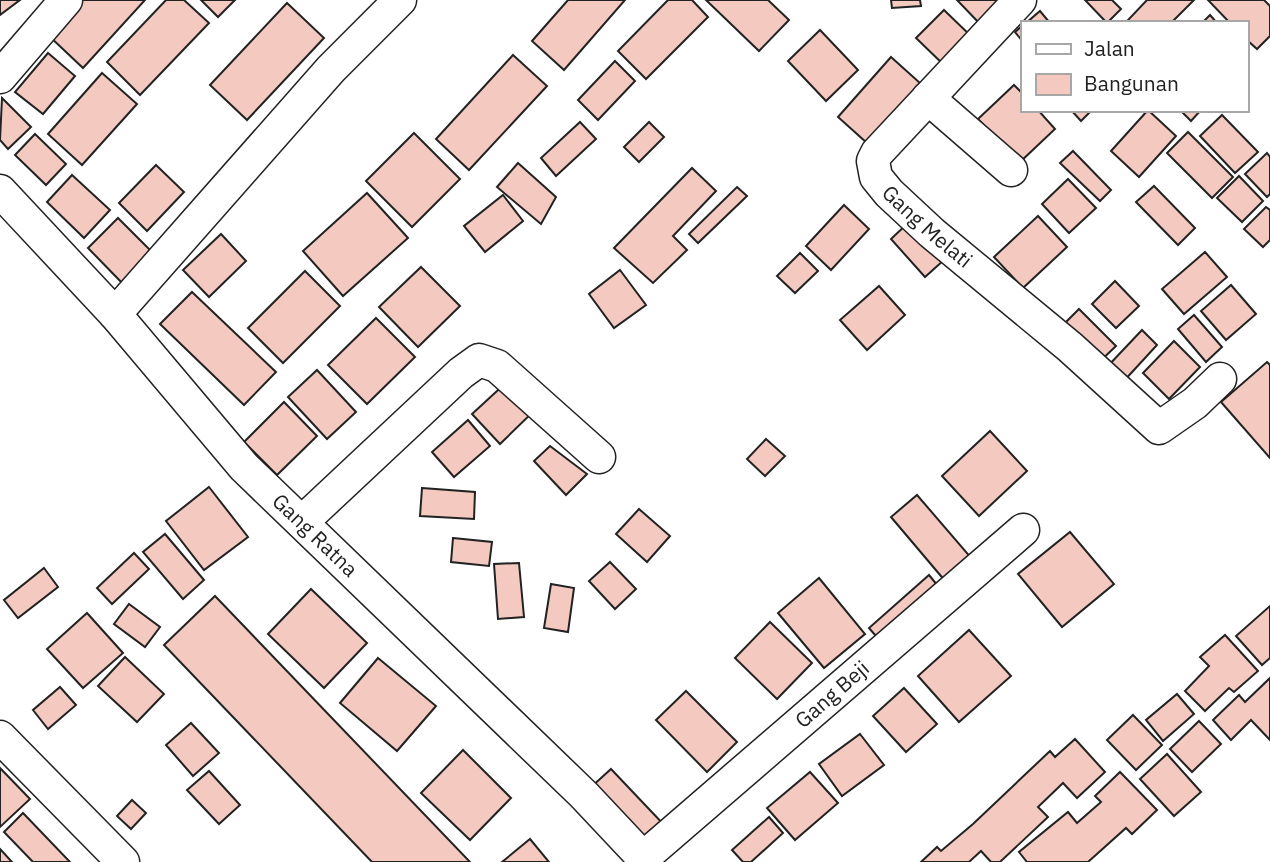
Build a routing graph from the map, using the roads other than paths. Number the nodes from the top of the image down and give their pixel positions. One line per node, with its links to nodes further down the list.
1 (66, 0): 4 (street)
2 (400, 0): 8 (street)
3 (1020, 0): 5 (street, Gang Melati)
4 (0, 77)
5 (928, 98): 6 (street); 9 (street, Gang Melati)
6 (1011, 170)
7 (0, 191): 8 (street, Gang Ratna)
8 (115, 314): 11 (street, Gang Ratna)
9 (1220, 379)
10 (599, 457): 11 (street)
11 (302, 522): 14 (street, Gang Ratna)
12 (1023, 530): 14 (street, Gang Beji)
13 (0, 737): 15 (street)
14 (645, 860)
15 (123, 862)

